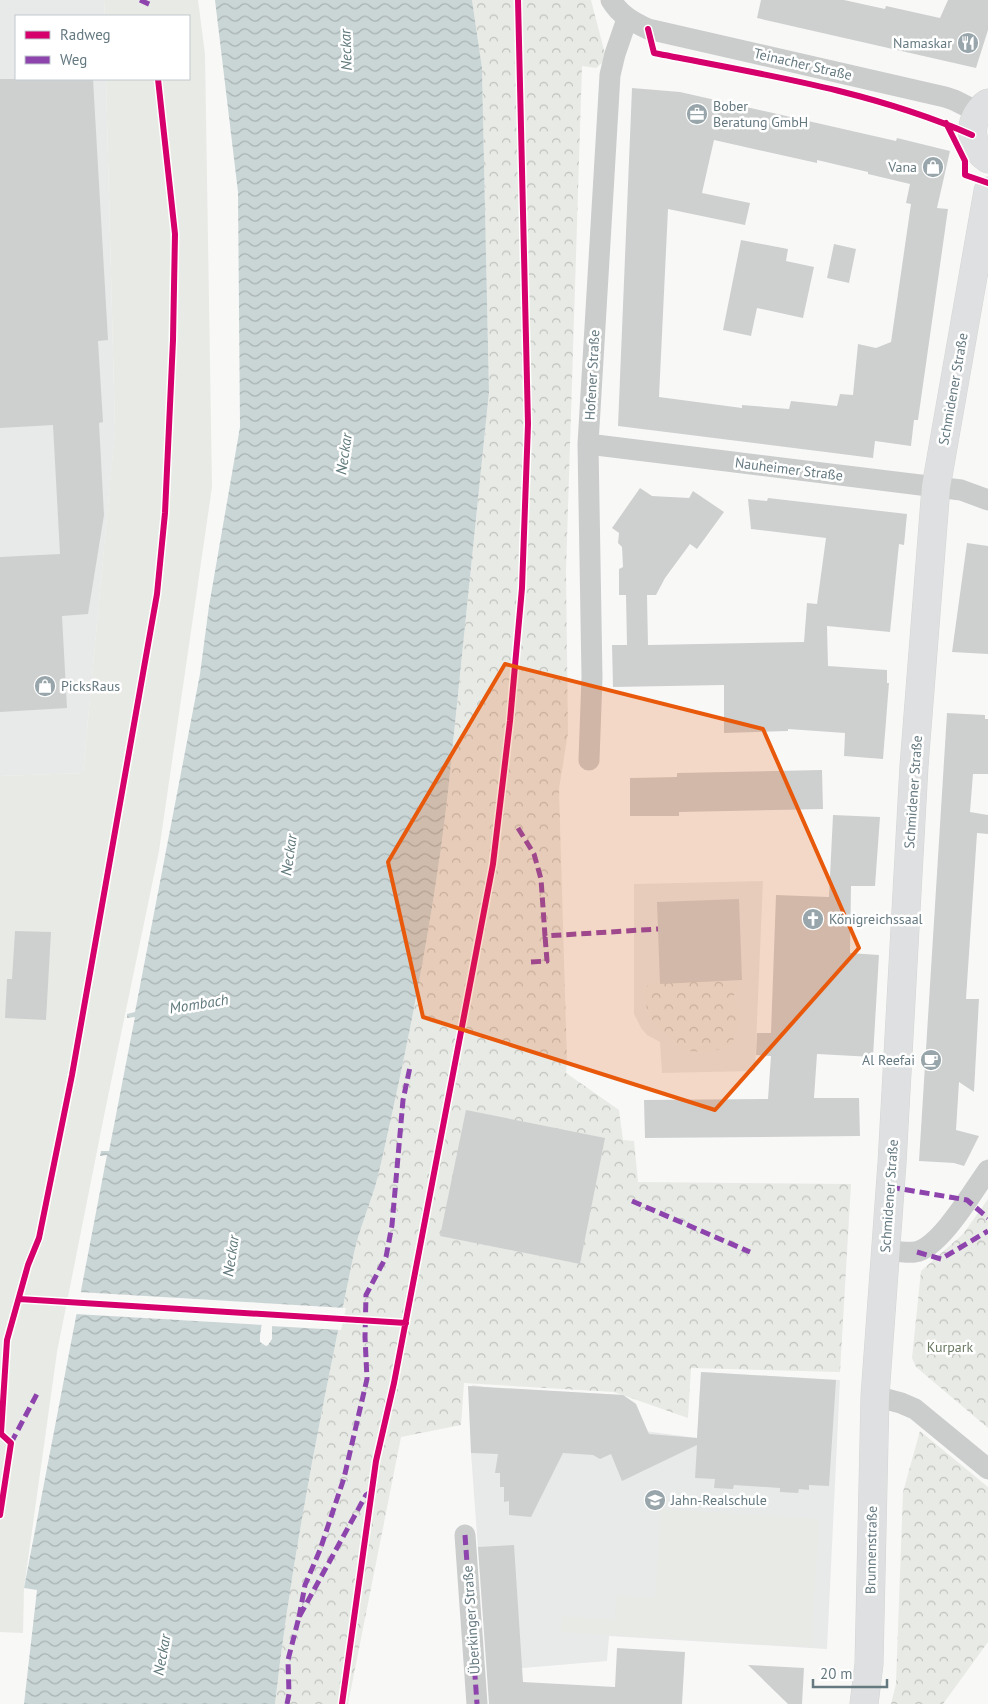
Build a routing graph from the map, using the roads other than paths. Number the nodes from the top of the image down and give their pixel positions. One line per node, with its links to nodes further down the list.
1 (611, 0): 2 (street)
2 (627, 19): 3 (street, Teinacher Straße); 6 (street, Hofener Straße)
3 (983, 107): 4 (main road)
4 (988, 159)
5 (988, 191): 7 (main road, Schmidener Straße)
6 (588, 444): 7 (street, Nauheimer Straße); 9 (street, Hofener Straße)
7 (936, 487): 8 (street, Nauheimer Straße); 11 (main road, Schmidener Straße)
8 (988, 500)
9 (589, 760)
10 (988, 1170): 11 (street)
11 (884, 1250): 12 (main road, Schmidener Straße)
12 (875, 1396): 13 (street); 16 (main road, Brunnenstraße)
13 (988, 1470)
14 (465, 1535): 15 (street, Überkinger Straße)
15 (477, 1704)
16 (864, 1704)

